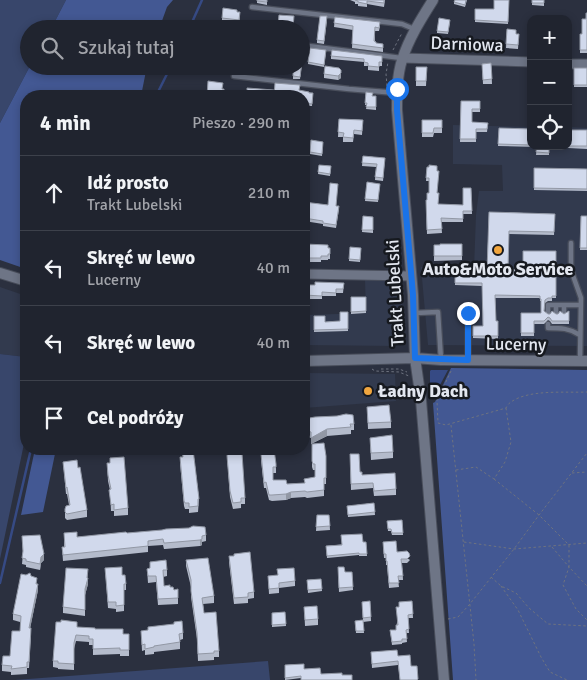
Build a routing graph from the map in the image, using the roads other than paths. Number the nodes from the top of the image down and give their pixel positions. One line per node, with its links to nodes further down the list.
1 (432, 0): 3 (street, Trakt Lubelski)
2 (252, 7): 3 (lane)
3 (415, 30): 5 (street, Trakt Lubelski)
4 (310, 47): 5 (lane)
5 (403, 58): 6 (street, Darniowa); 10 (street, Trakt Lubelski)
6 (527, 62)
7 (572, 64): 8 (street)
8 (587, 64)
9 (234, 76): 10 (lane)
10 (397, 93): 14 (street, Trakt Lubelski)
11 (571, 242): 18 (lane)
12 (0, 273): 15 (street)
13 (310, 274): 14 (street)
14 (411, 276): 20 (street, Trakt Lubelski)
15 (20, 279)
16 (556, 305): 17 (lane); 21 (lane); 22 (lane)
17 (564, 305): 18 (lane); 23 (lane)
18 (580, 305): 25 (lane)
19 (468, 313): 29 (lane)
20 (414, 314): 26 (street, Trakt Lubelski); 28 (lane)
21 (548, 314)
22 (556, 314)
23 (564, 314)
24 (548, 324): 25 (lane)
25 (580, 335): 30 (lane)
26 (415, 358): 27 (street, Lucerny); 28 (street, Lucerny); 31 (street, Trakt Lubelski)
27 (310, 360)
28 (441, 360): 29 (street, Lucerny)
29 (468, 360): 30 (street, Lucerny)
30 (583, 361)
31 (444, 680)

